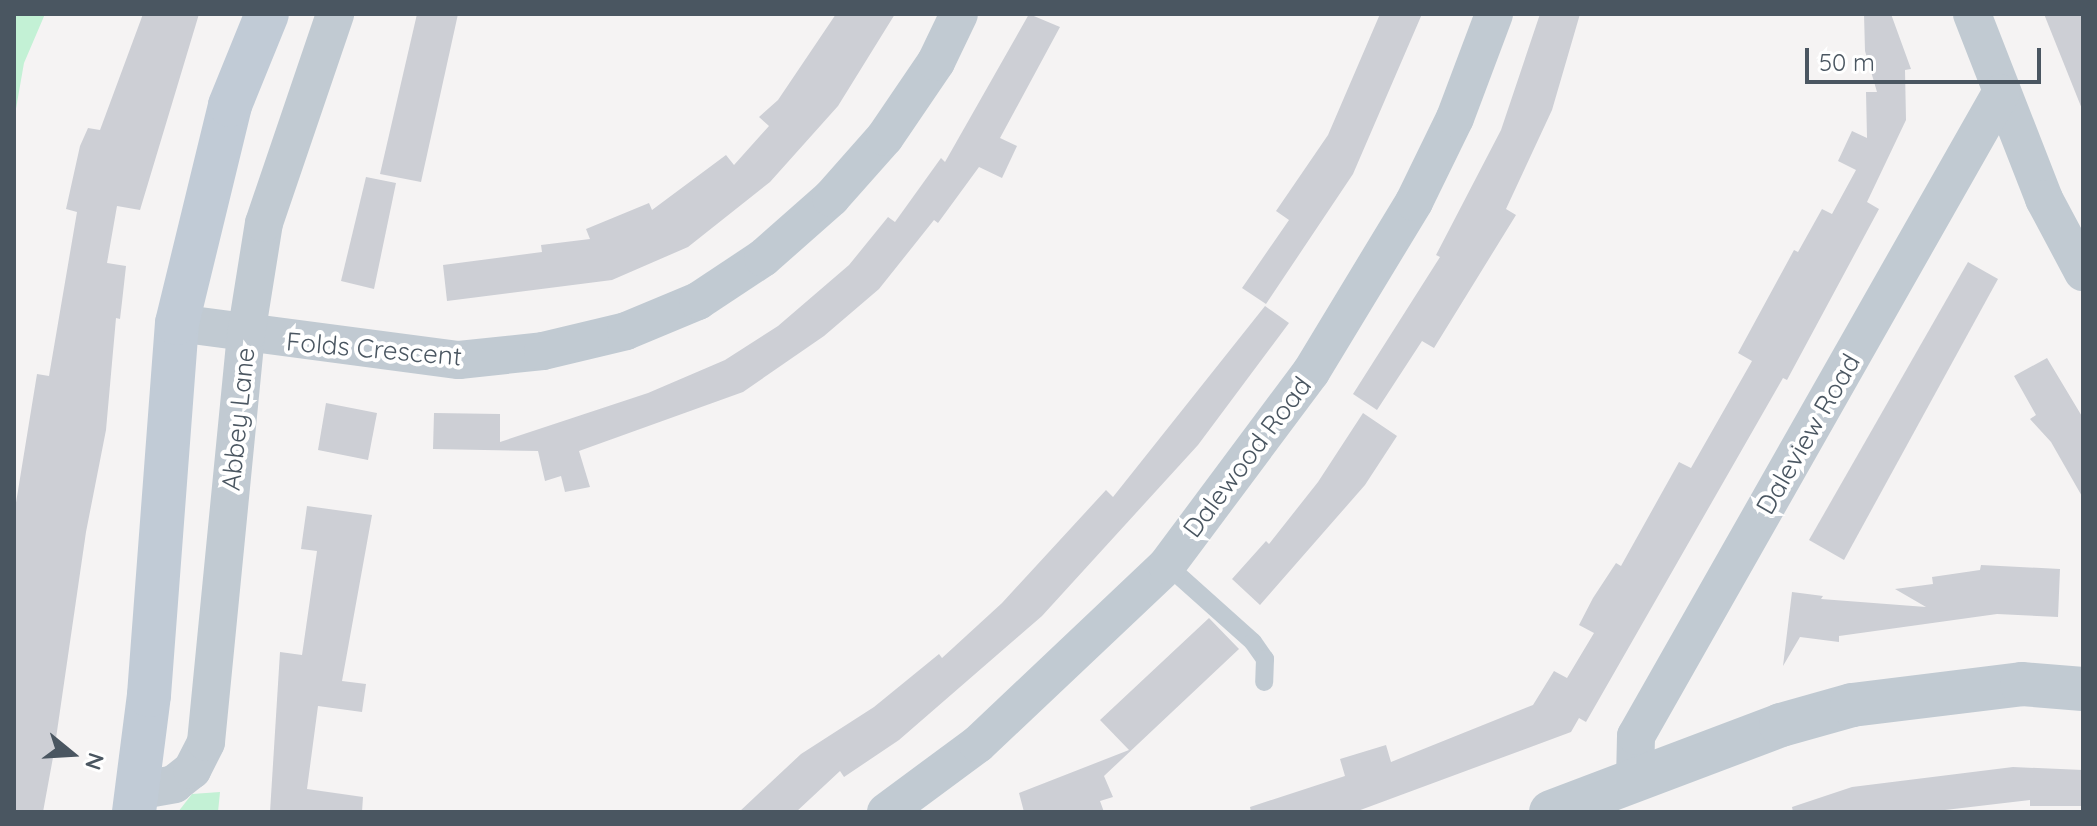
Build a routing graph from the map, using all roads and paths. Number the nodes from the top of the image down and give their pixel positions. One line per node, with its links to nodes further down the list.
1 (267, 14): 8 (main road, Abbey Lane)
2 (335, 14): 9 (street, Abbey Lane)
3 (959, 14): 9 (street, Folds Crescent)
4 (1494, 14): 10 (street, Dalewood Road)
5 (1972, 14): 6 (street)
6 (2001, 93): 7 (street); 13 (street, Daleview Road)
7 (2083, 272)
8 (177, 323): 9 (street, Folds Crescent); 14 (main road, Abbey Lane)
9 (246, 335): 14 (street, Abbey Lane)
10 (1167, 565): 11 (lane); 15 (street, Dalewood Road)
11 (1264, 682)
12 (2083, 689): 13 (street)
13 (1635, 780): 16 (street)
14 (135, 802)
15 (886, 812)
16 (1551, 812)

